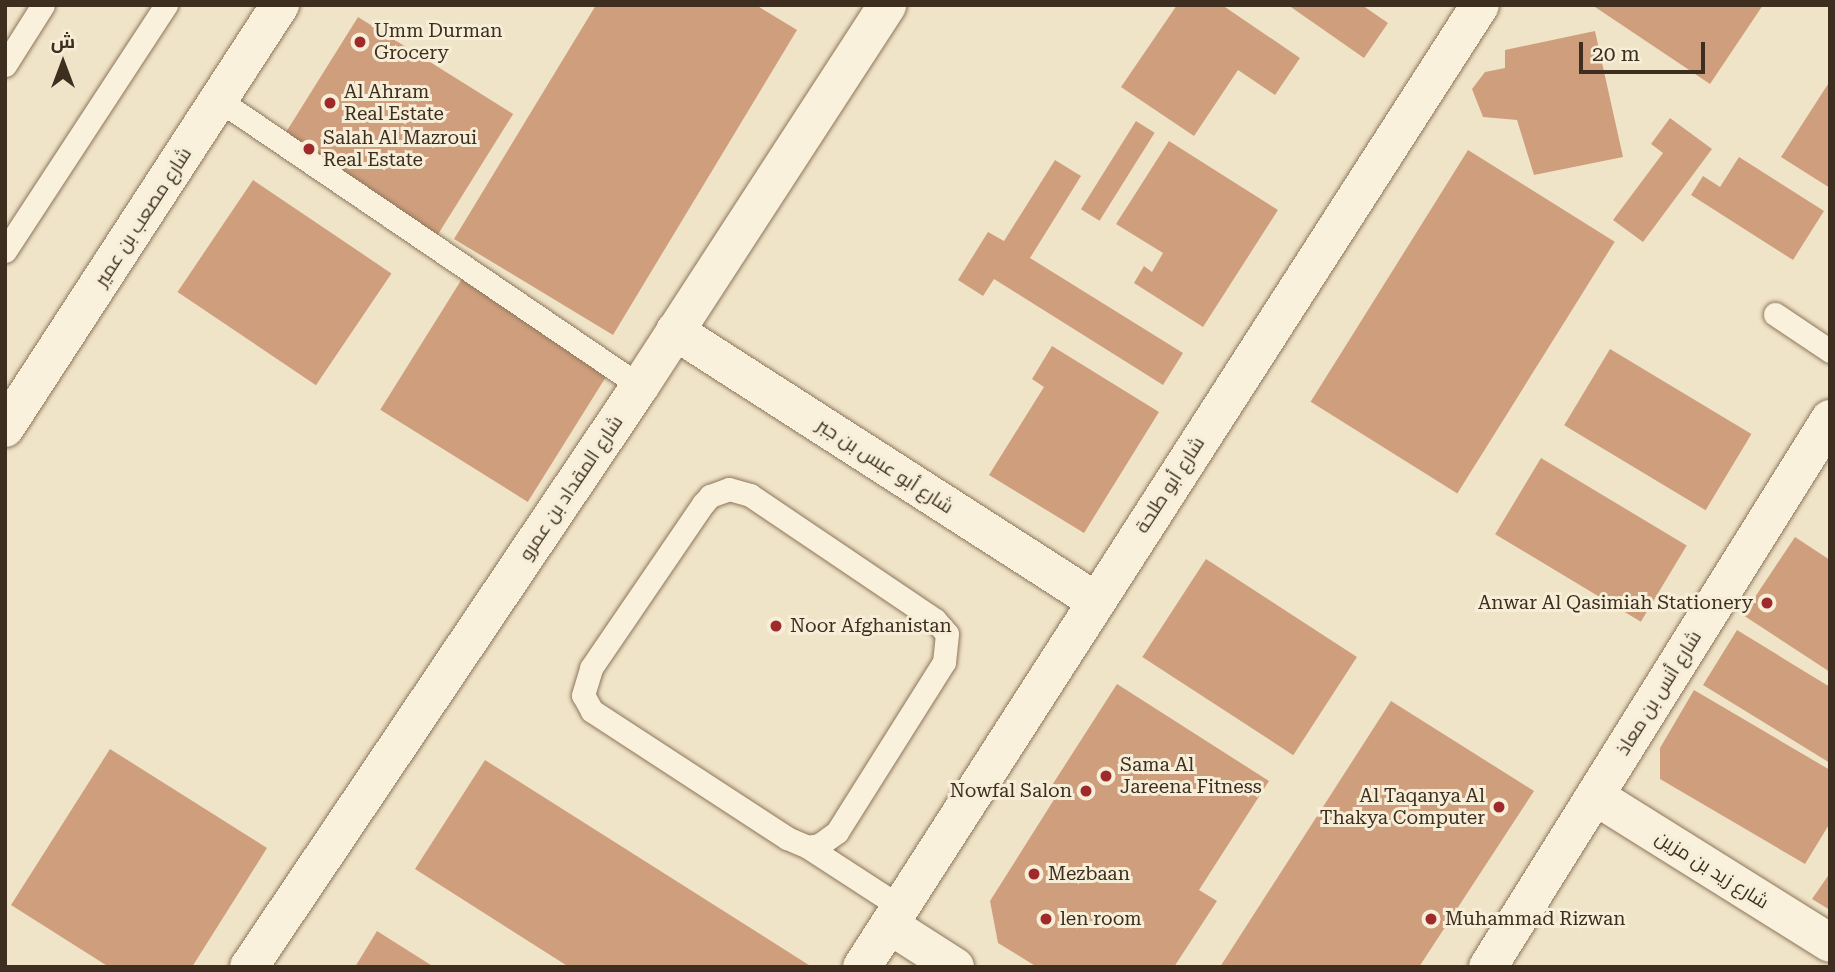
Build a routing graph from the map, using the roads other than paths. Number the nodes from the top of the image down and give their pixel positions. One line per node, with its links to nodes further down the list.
1 (43, 5): 6 (lane)
2 (166, 5): 8 (lane)
3 (280, 5): 7 (street, شارع مصعب بن عمير)
4 (1480, 5): 15 (street, شارع أبو طلحة)
5 (871, 11): 10 (street, شارع المقداد بن عمرو)
6 (5, 65)
7 (219, 100): 12 (lane); 14 (street, شارع مصعب بن عمير)
8 (5, 251)
9 (1775, 314): 11 (lane)
10 (675, 331): 12 (street, شارع المقداد بن عمرو); 15 (street, شارع أبو عبس بن جبر)
11 (1830, 351)
12 (640, 386): 20 (street, شارع المقداد بن عمرو)
13 (1830, 419): 16 (street, شارع أنس بن معاذ)
14 (5, 428)
15 (1095, 601): 18 (street, شارع أبو طلحة)
16 (1595, 796): 19 (street, شارع زيد بن مزين); 23 (street, شارع أنس بن معاذ)
17 (808, 847): 17 (lane); 18 (lane)
18 (896, 917): 21 (street, شارع أبو طلحة); 22 (street)
19 (1830, 943)
20 (249, 967)
21 (862, 967)
22 (955, 967)
23 (1488, 967)

